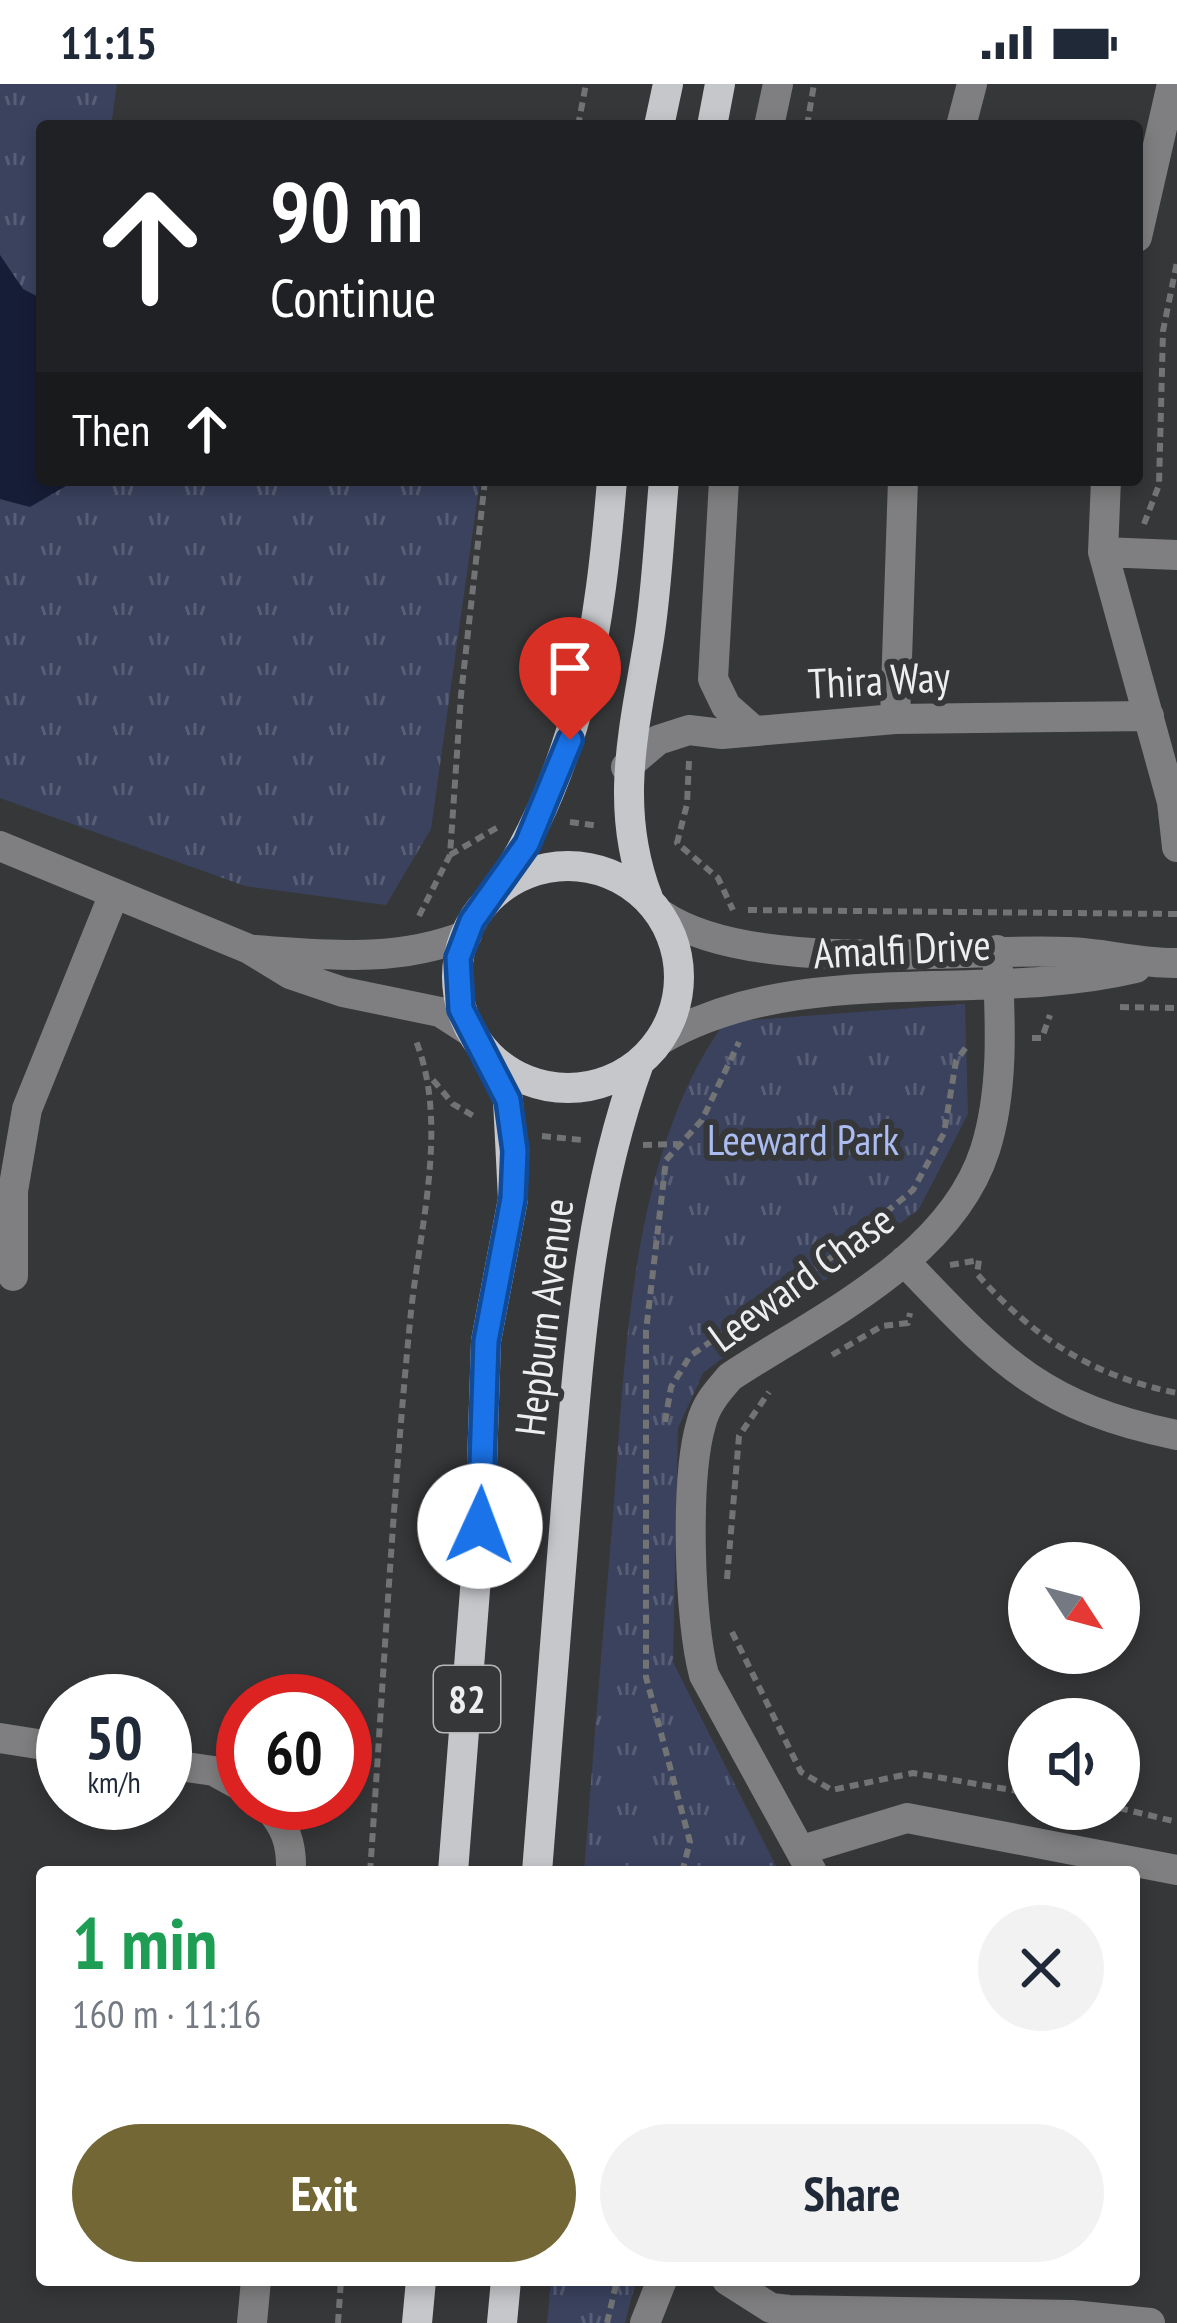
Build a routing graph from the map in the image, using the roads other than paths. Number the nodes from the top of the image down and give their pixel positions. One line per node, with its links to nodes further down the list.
1 (657, 84): 7 (street)
2 (668, 84): 8 (main road)
3 (720, 84): 9 (main road)
4 (778, 84): 10 (street)
5 (972, 84): 11 (street)
6 (1172, 84): 12 (street)
7 (659, 120)
8 (660, 120)
9 (713, 120)
10 (770, 120)
11 (963, 120)
12 (1143, 211)
13 (611, 486): 26 (main road)
14 (663, 486): 23 (main road, 82)
15 (724, 486): 22 (street)
16 (903, 486): 21 (street)
17 (1106, 486): 18 (street)
18 (1103, 552): 19 (street); 20 (street)
19 (1162, 554)
20 (1149, 716): 21 (street, Thira Way); 25 (street)
21 (895, 718): 22 (street, Thira Way)
22 (752, 729): 23 (street, Thira Way)
23 (626, 767): 28 (main road, 82)
24 (0, 846): 27 (street)
25 (1177, 847)
26 (498, 890): 28 (main road); 29 (main road)
27 (115, 894): 30 (street); 38 (street)
28 (655, 907): 31 (street, Amalfi Drive); 34 (main road, 82)
29 (466, 934): 30 (street); 35 (main road, 82)
30 (249, 949): 35 (street)
31 (998, 950): 32 (street, Amalfi Drive); 33 (street, Leeward Chase)
32 (1165, 963): 33 (street, Amalfi Drive)
33 (999, 985): 34 (street, Amalfi Drive); 37 (street, Leeward Chase)
34 (661, 1040): 36 (main road, 82)
35 (478, 1042): 36 (main road, 82); 45 (main road, Hepburn Avenue / 82)
36 (639, 1064): 46 (main road, Hepburn Avenue / 82)
37 (914, 1272): 39 (street); 43 (street, Leeward Chase)
38 (14, 1276)
39 (1177, 1436)
40 (0, 1738): 41 (street)
41 (36, 1744)
42 (285, 1830): 44 (street)
43 (807, 1861): 47 (street)
44 (291, 1866)
45 (453, 1866)
46 (537, 1866)
47 (1177, 1870)
48 (255, 2286): 53 (street)
49 (420, 2286): 54 (main road)
50 (505, 2286): 55 (main road)
51 (660, 2286): 56 (street)
52 (737, 2286): 57 (street)
53 (252, 2323)
54 (417, 2323)
55 (502, 2323)
56 (645, 2323)
57 (1150, 2323)

